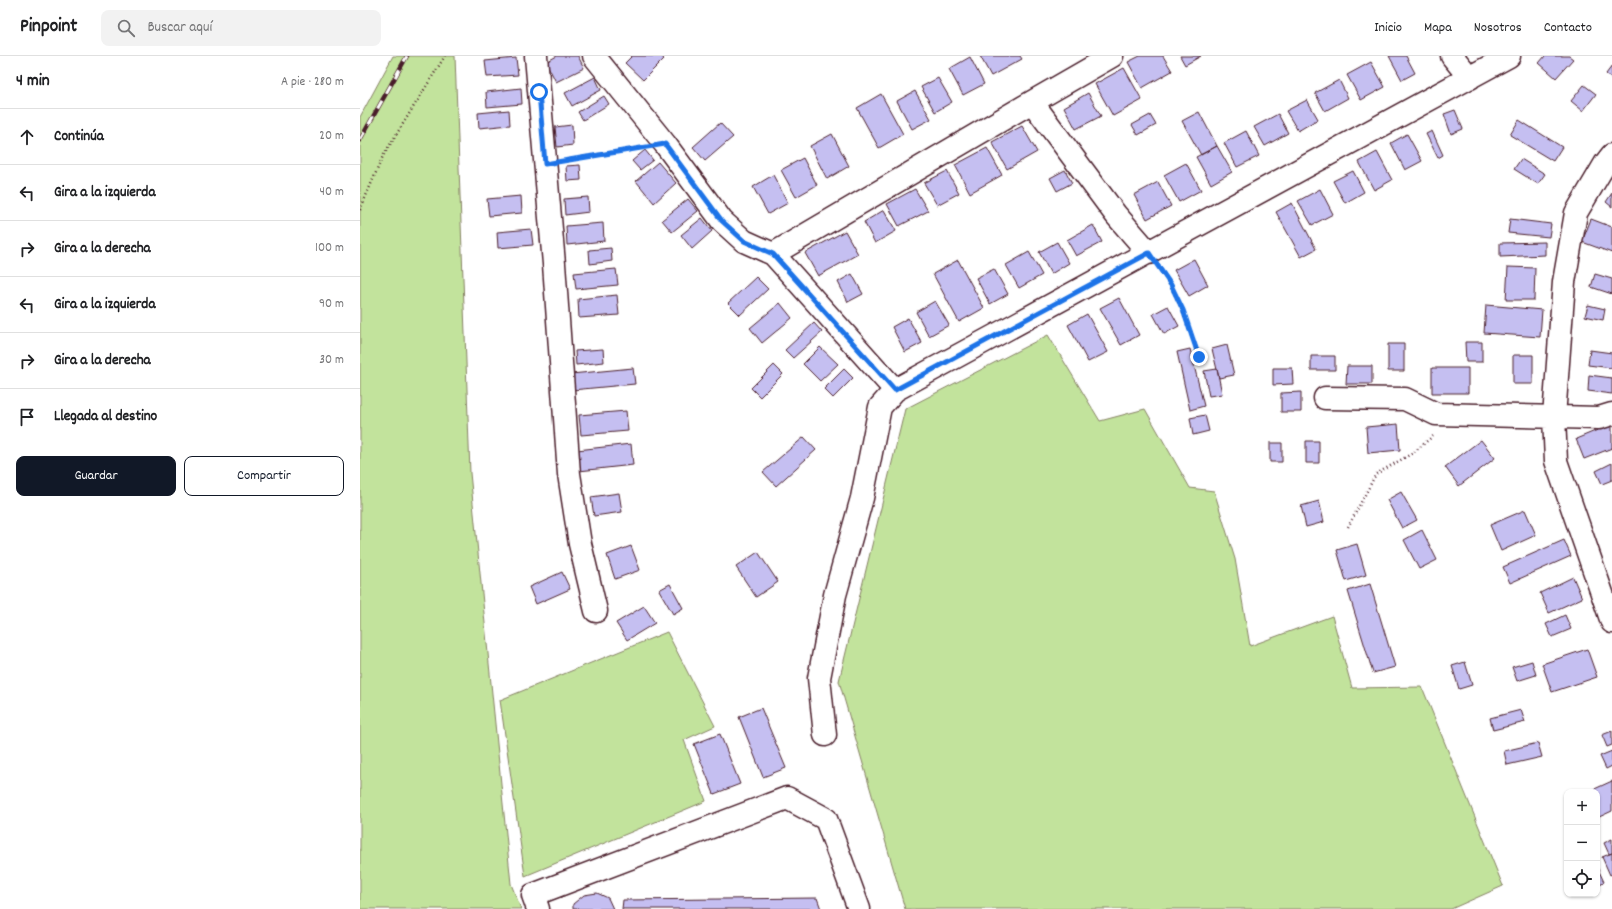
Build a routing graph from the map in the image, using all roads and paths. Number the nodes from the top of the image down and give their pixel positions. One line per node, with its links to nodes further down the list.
1 (445, 56): 12 (path)
2 (536, 56): 11 (street)
3 (594, 56): 9 (street)
4 (1112, 56): 8 (street)
5 (1452, 56): 7 (street)
6 (1509, 56): 7 (street)
7 (1470, 78): 13 (street)
8 (1032, 102): 13 (street); 14 (street)
9 (665, 144): 11 (path); 14 (street)
10 (1612, 155): 20 (street)
11 (545, 164): 22 (street)
12 (360, 210)
13 (1149, 253): 15 (path); 16 (street)
14 (773, 254): 16 (street)
15 (1199, 357)
16 (895, 390): 24 (street)
17 (1325, 398): 19 (street)
18 (1612, 414): 20 (street)
19 (1458, 415): 20 (street); 21 (path)
20 (1554, 417): 23 (street)
21 (1348, 527)
22 (596, 611)
23 (1612, 622)
24 (825, 735)
25 (538, 909): 26 (street)
26 (859, 909)

